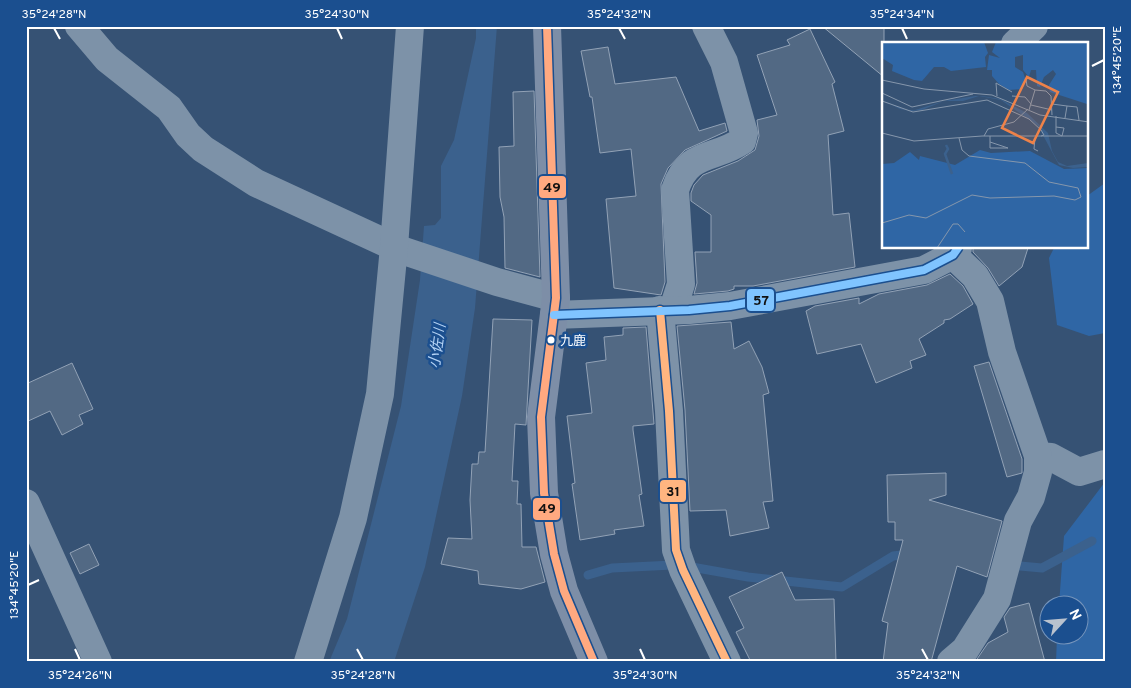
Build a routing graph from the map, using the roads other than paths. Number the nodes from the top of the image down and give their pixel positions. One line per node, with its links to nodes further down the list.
1 (79, 26): 7 (street)
2 (410, 26): 7 (street)
3 (547, 26): 9 (main road)
4 (706, 26): 10 (street)
5 (1034, 26): 6 (street)
6 (1017, 42)
7 (397, 248): 9 (street); 15 (street)
8 (956, 251): 10 (street); 11 (street)
9 (555, 307): 10 (street); 16 (main road)
10 (666, 310): 17 (street)
11 (1038, 456): 12 (street); 18 (street)
12 (1105, 464)
13 (26, 503): 14 (street)
14 (98, 662)
15 (308, 662)
16 (594, 662)
17 (727, 662)
18 (951, 662)

